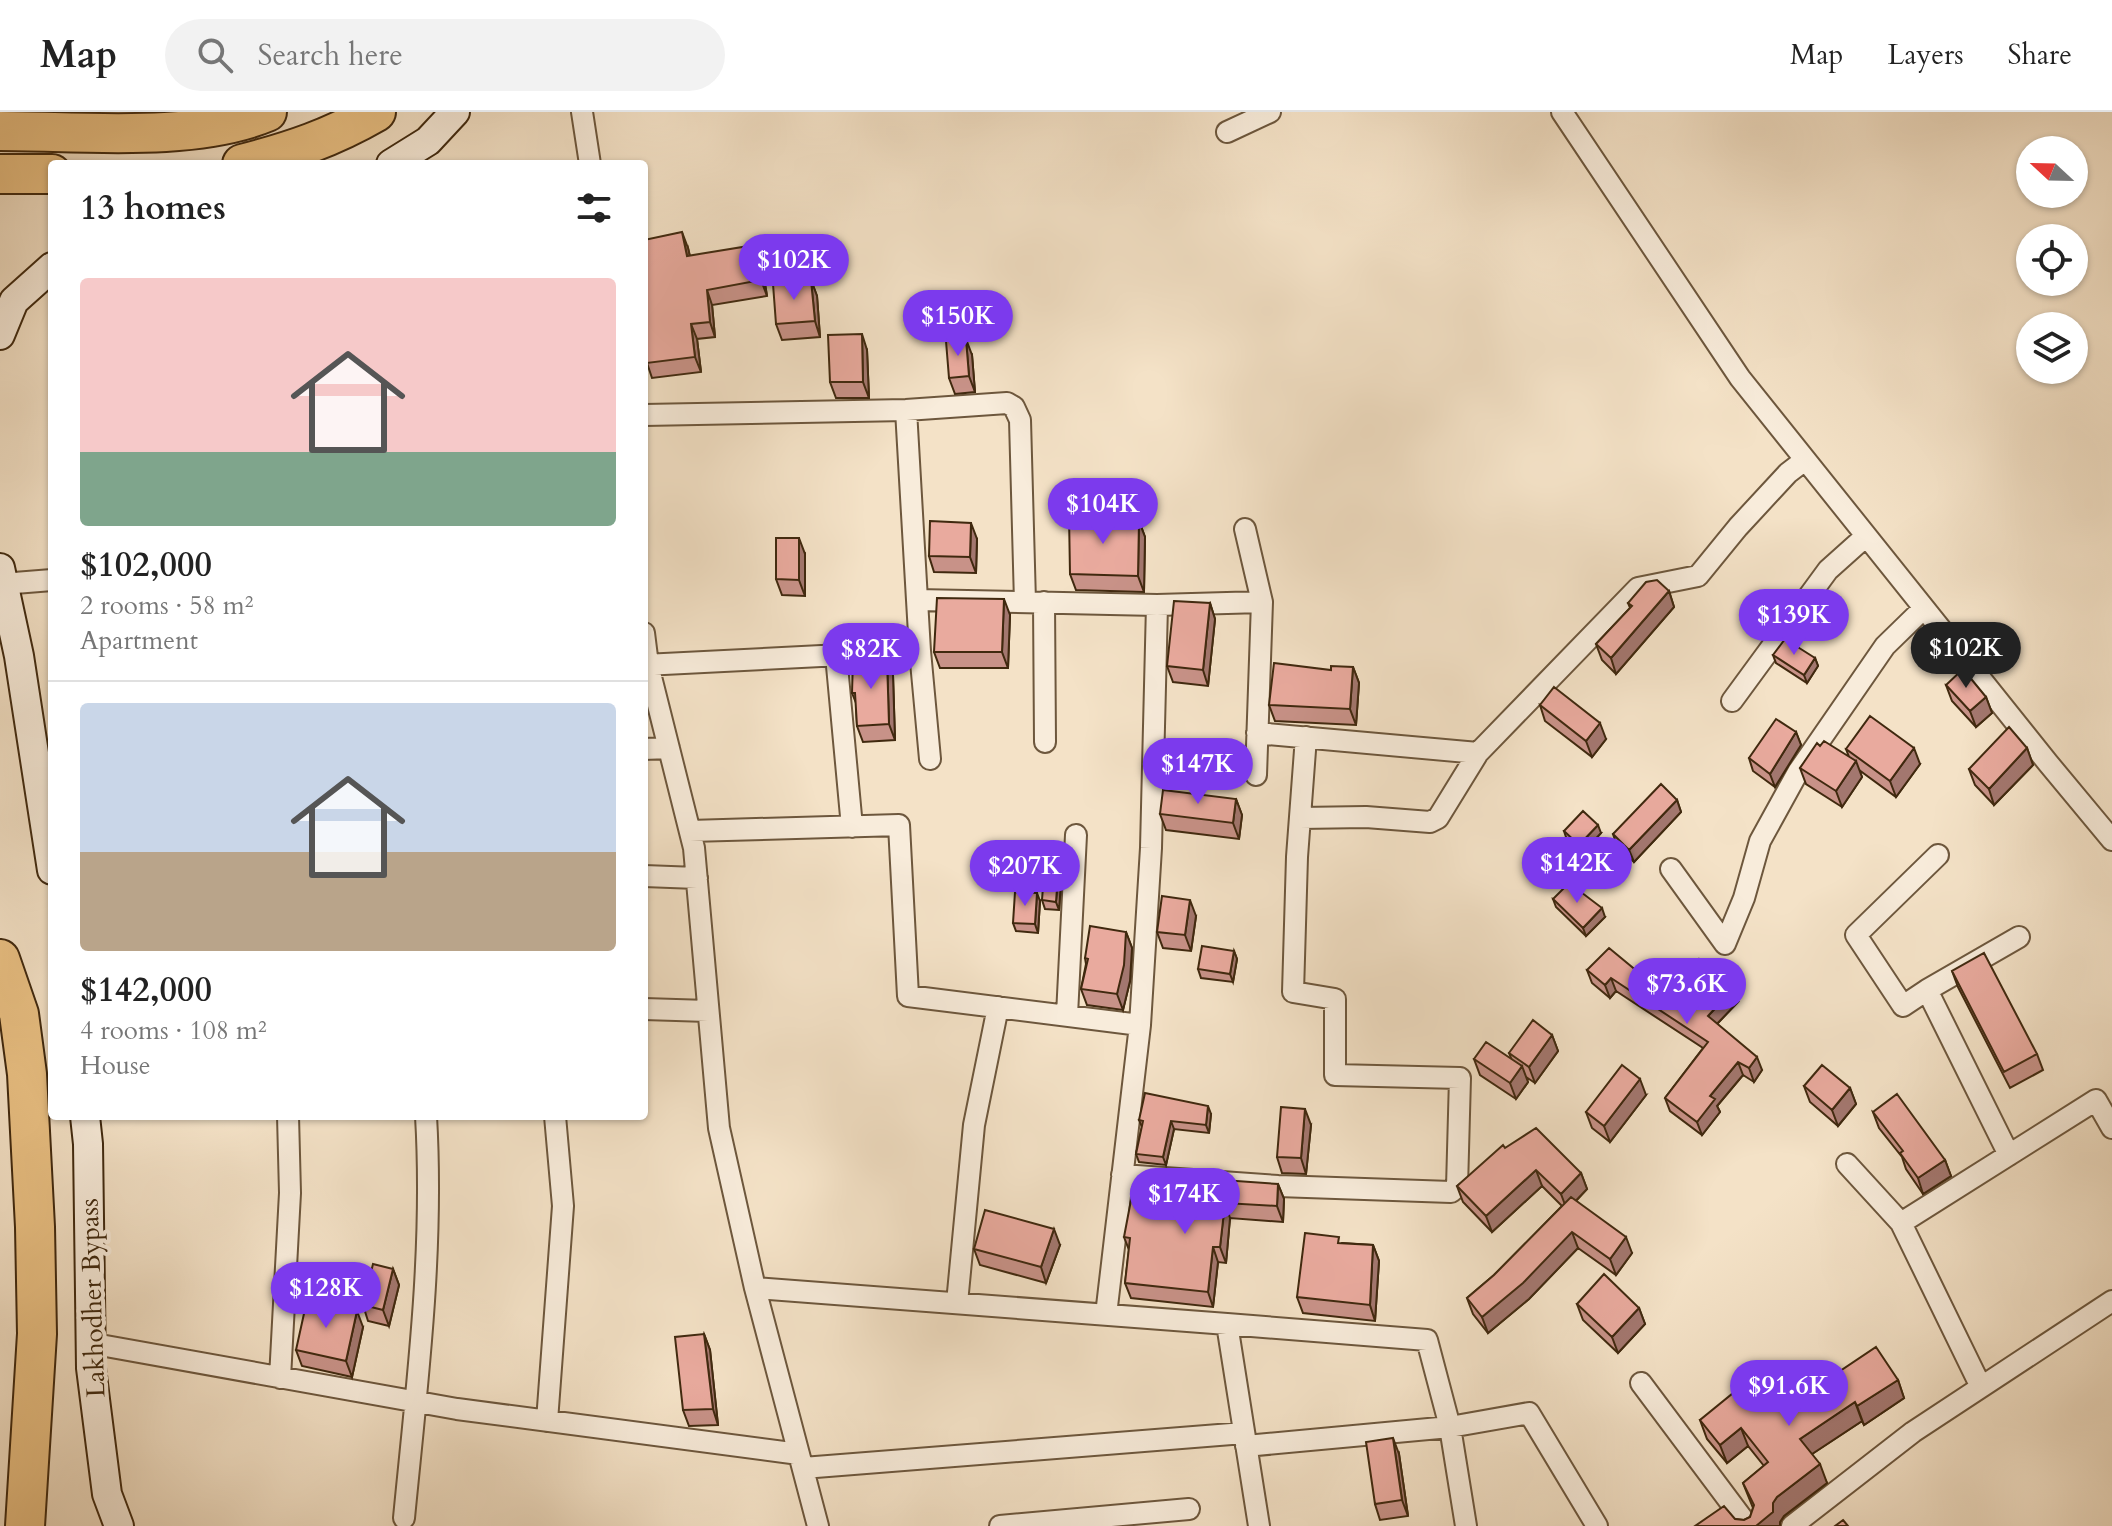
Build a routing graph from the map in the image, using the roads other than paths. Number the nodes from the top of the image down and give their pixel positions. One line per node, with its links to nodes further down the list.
1 (267, 112): 7 (highway)
2 (376, 112): 9 (highway)
3 (455, 112): 10 (main road)
4 (582, 112): 11 (street)
5 (1270, 112): 8 (street)
6 (1562, 112): 18 (street)
7 (0, 131)
8 (1227, 132)
9 (258, 160)
10 (397, 160)
11 (589, 160)
12 (0, 174): 13 (highway)
13 (48, 174)
14 (48, 271): 15 (main road)
15 (0, 335)
16 (906, 410): 17 (street); 23 (street); 24 (street)
17 (648, 415)
18 (1805, 460): 20 (street); 38 (street)
19 (1245, 529): 25 (street)
20 (1866, 536): 27 (street); 32 (street)
21 (1, 576): 22 (street); 40 (main road)
22 (48, 580)
23 (917, 600): 24 (street); 28 (street)
24 (1035, 602): 26 (street); 35 (street)
25 (1262, 602): 26 (street); 33 (street)
26 (1157, 605): 59 (street)
27 (1924, 608): 47 (street); 49 (street)
28 (920, 651): 29 (street); 39 (street)
29 (836, 655): 30 (street); 44 (street)
30 (648, 665)
31 (648, 672): 36 (street)
32 (1732, 701)
33 (1257, 733): 34 (street); 41 (street)
34 (1306, 737): 38 (street); 43 (street)
35 (1045, 742)
36 (669, 748): 37 (street); 45 (street)
37 (648, 749)
38 (1478, 753): 43 (street)
39 (930, 759)
40 (44, 764): 42 (main road)
41 (1256, 775)
42 (48, 817)
43 (1300, 818): 68 (street)
44 (852, 827): 45 (street); 55 (street)
45 (690, 831): 51 (street)
46 (1076, 835): 58 (street)
47 (2112, 840)
48 (1938, 855): 54 (street)
49 (1671, 869)
50 (648, 876): 51 (street)
51 (697, 878): 57 (street)
52 (2019, 937): 54 (street)
53 (0, 959): 87 (highway)
54 (1927, 990): 66 (street)
55 (998, 1007): 58 (street); 72 (street)
56 (648, 1009): 57 (street)
57 (708, 1011): 70 (street)
58 (1067, 1015): 59 (street)
59 (1140, 1025): 68 (street)
60 (0, 1072): 86 (highway)
61 (85, 1120): 75 (main road, Lakhodher Bypass)
62 (288, 1120): 76 (street)
63 (426, 1120): 79 (street)
64 (555, 1120): 80 (street)
65 (2112, 1128): 66 (street)
66 (2009, 1155): 69 (street)
67 (1847, 1164): 69 (street)
68 (1122, 1175): 73 (street)
69 (1901, 1223): 78 (street)
70 (755, 1288): 72 (street); 83 (street)
71 (2112, 1301): 78 (street)
72 (957, 1303): 73 (street)
73 (1106, 1315): 74 (street)
74 (1227, 1324): 81 (street); 82 (street)
75 (89, 1343): 76 (street); 88 (main road, Lakhodher Bypass)
76 (280, 1378): 79 (street)
77 (1641, 1383): 94 (street)
78 (1981, 1387): 95 (street)
79 (415, 1402): 80 (street); 85 (street)
80 (547, 1421): 83 (street)
81 (1450, 1427): 82 (street); 92 (street); 93 (street)
82 (1245, 1440): 83 (street); 91 (street)
83 (801, 1461): 89 (street)
84 (1189, 1509): 90 (street)
85 (404, 1518)
86 (3, 1526)
87 (25, 1526)
88 (119, 1526)
89 (818, 1526)
90 (1000, 1526)
91 (1259, 1526)
92 (1466, 1526)
93 (1597, 1526)
94 (1748, 1526)
95 (1792, 1526)

